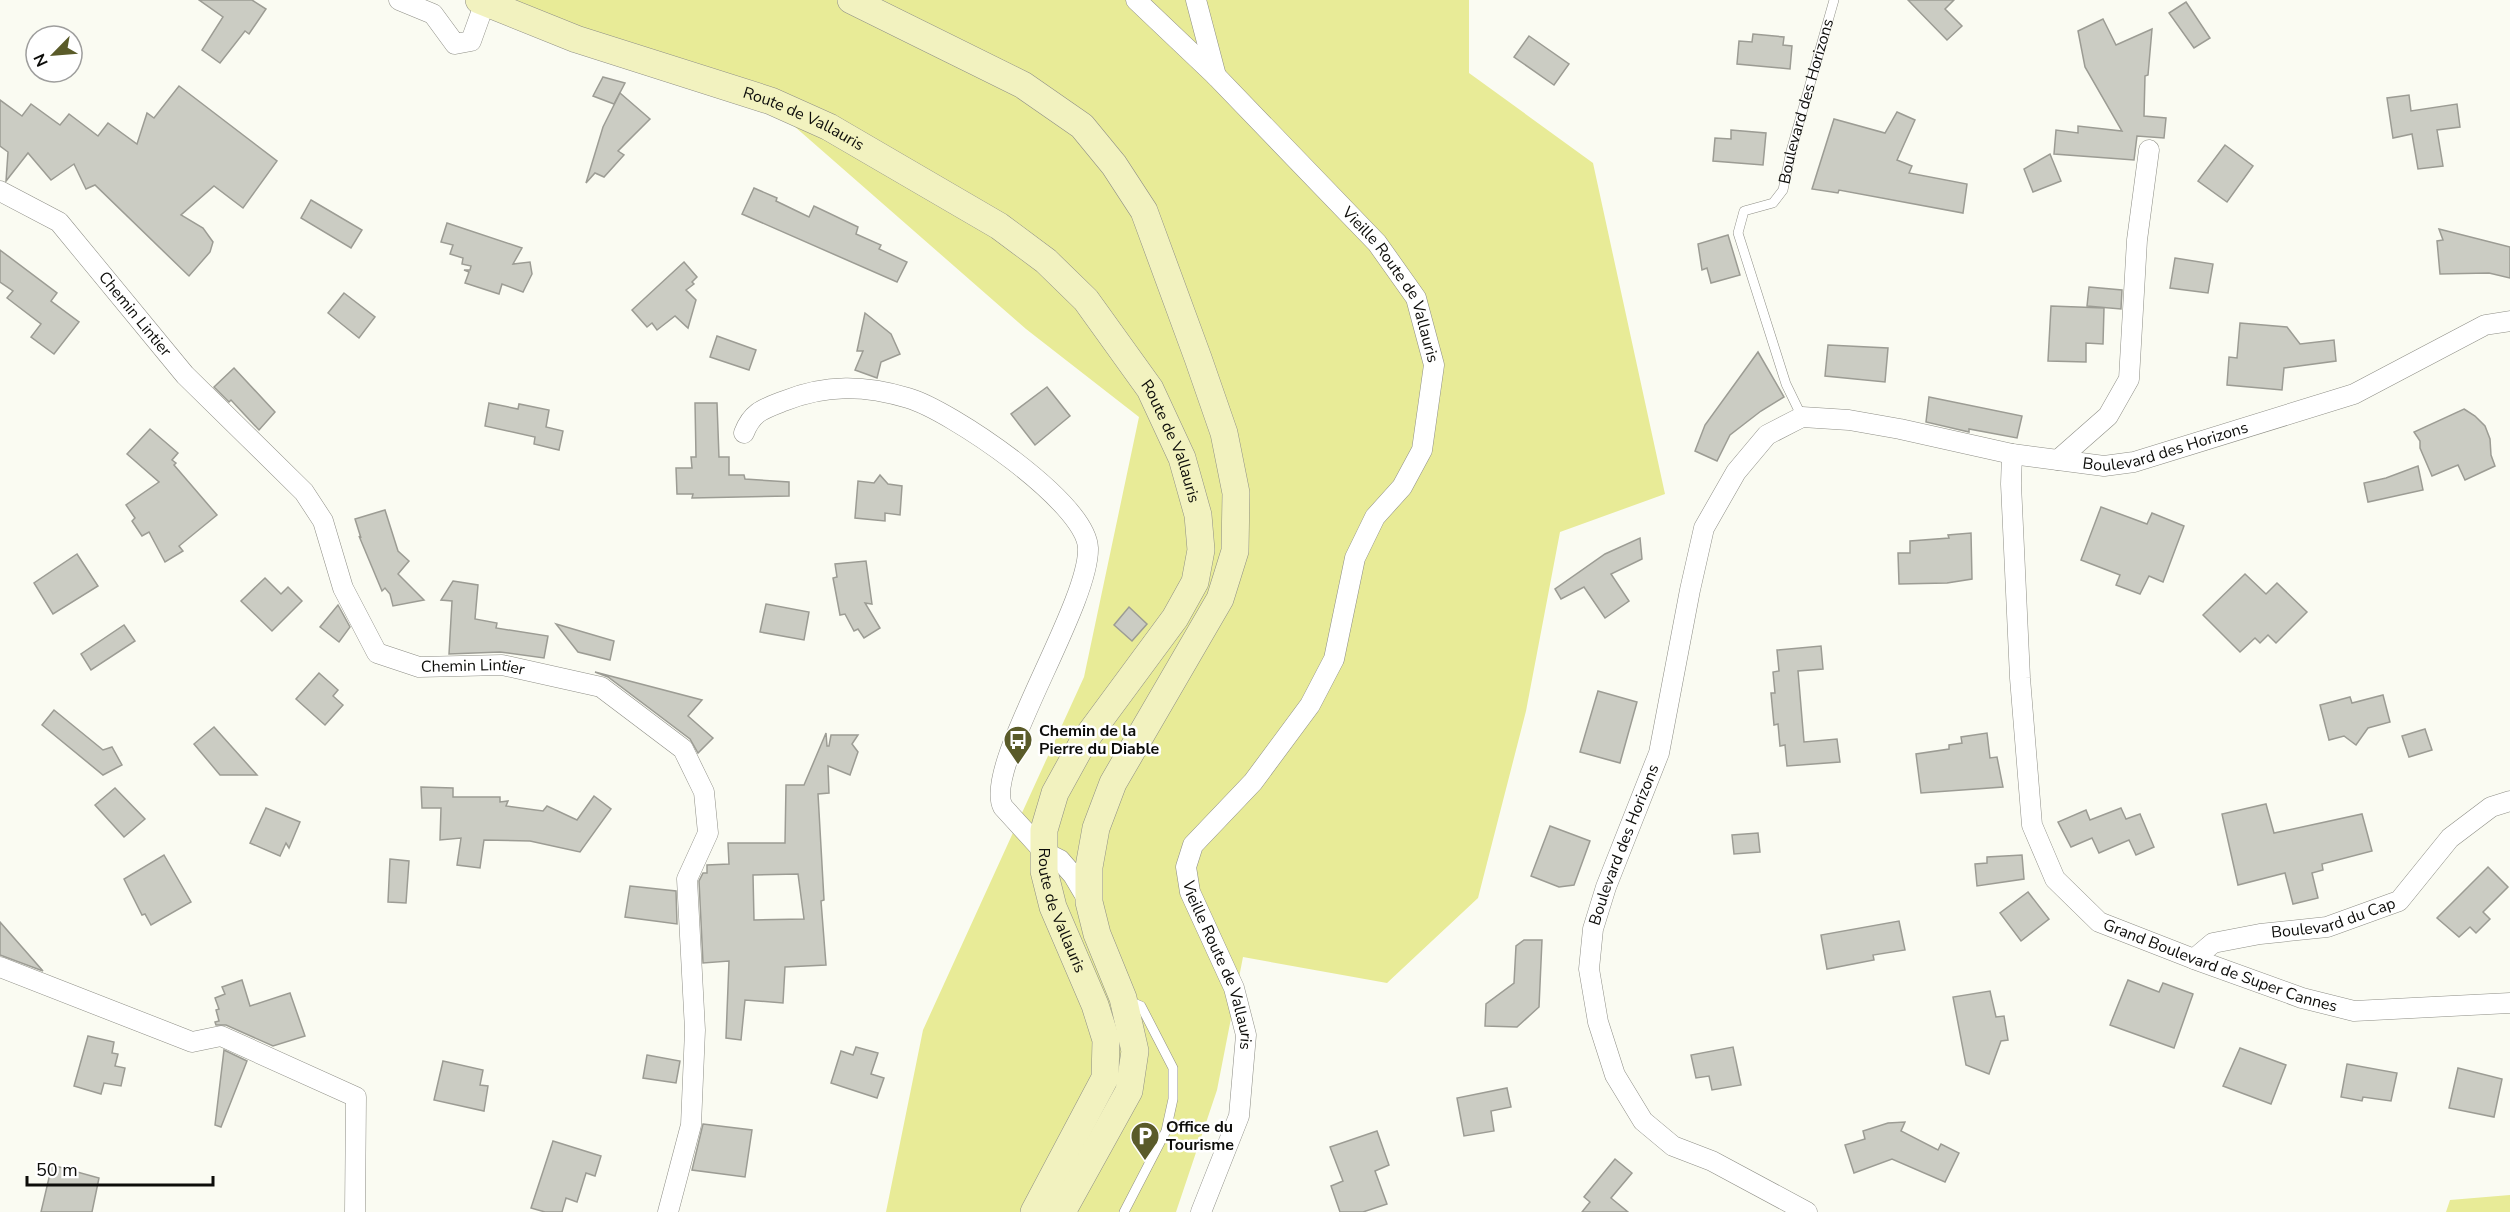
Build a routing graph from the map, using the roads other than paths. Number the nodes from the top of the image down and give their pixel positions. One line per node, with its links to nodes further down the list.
1 (399, 0): 6 (street)
2 (851, 0): 17 (main road, Route de Vallauris)
3 (1136, 0): 7 (street, Vieille Route de Vallauris)
4 (1196, 0): 7 (street)
5 (1834, 0): 11 (lane, Boulevard des Horizons)
6 (482, 1): 16 (main road, Route de Vallauris)
7 (1216, 76): 27 (street, Vieille Route de Vallauris)
8 (2149, 150): 14 (street)
9 (0, 191): 23 (street, Chemin Lintier)
10 (2510, 321): 14 (street, Boulevard des Horizons)
11 (1802, 417): 13 (street, Boulevard des Horizons); 28 (street, Boulevard des Horizons)
12 (744, 434): 16 (street)
13 (2012, 454): 14 (street, Boulevard des Horizons); 18 (street, Grand Boulevard de Super Cannes)
14 (2058, 460)
15 (2510, 801): 18 (street, Boulevard du Cap)
16 (1044, 852): 17 (street); 24 (main road, Route de Vallauris)
17 (1089, 902): 20 (main road, Route de Vallauris)
18 (2194, 959): 21 (street, Grand Boulevard de Super Cannes)
19 (0, 967): 22 (street)
20 (1123, 998): 25 (main road, Route de Vallauris); 26 (lane)
21 (2510, 1003)
22 (355, 1212)
23 (668, 1212)
24 (1034, 1212)
25 (1062, 1212)
26 (1124, 1212)
27 (1201, 1212)
28 (1807, 1212)

